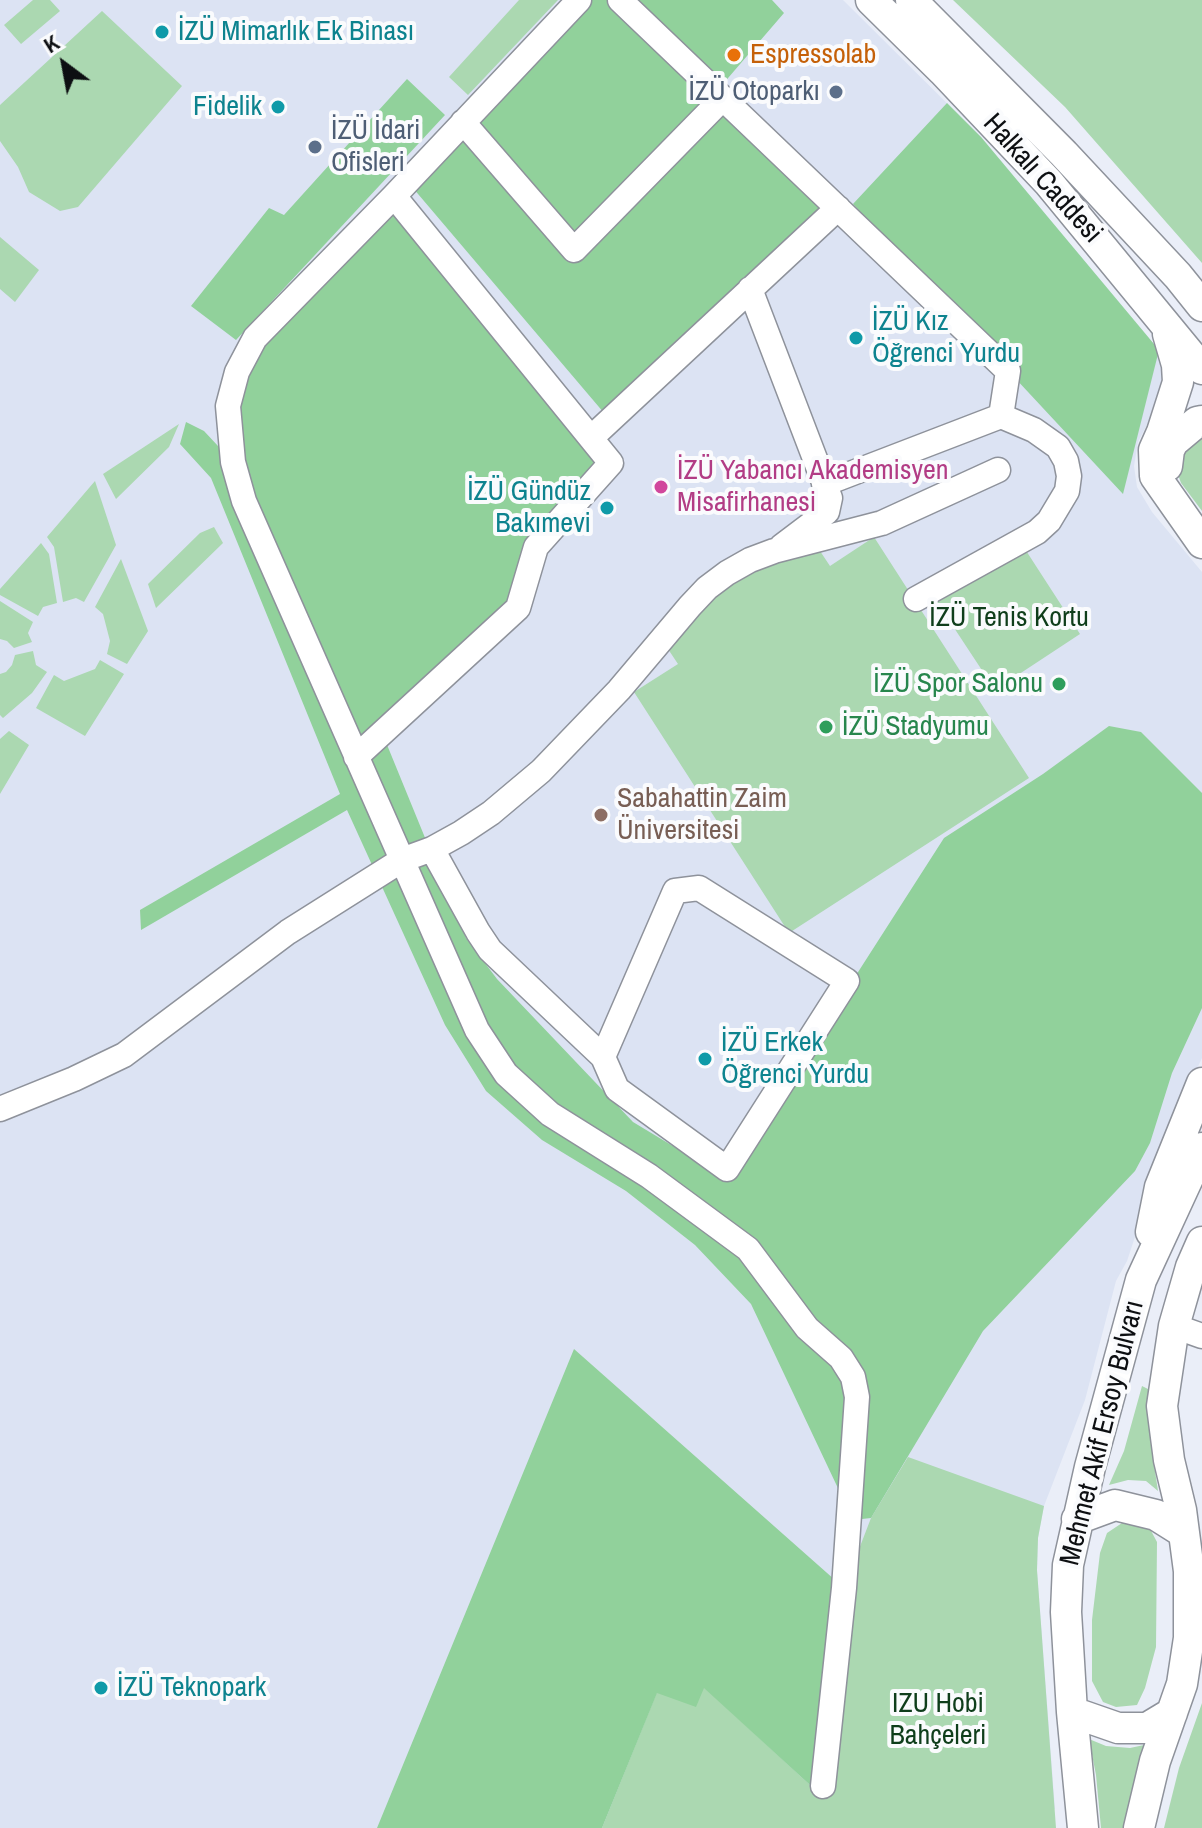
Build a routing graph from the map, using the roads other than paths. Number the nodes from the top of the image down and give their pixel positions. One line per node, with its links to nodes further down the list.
1 (579, 0): 6 (street)
2 (620, 0): 5 (street)
3 (871, 0): 13 (main road, Halkalı Caddesi)
4 (911, 0): 9 (main road, Halkalı Caddesi)
5 (723, 98): 6 (street); 8 (street)
6 (463, 122): 7 (street)
7 (394, 196): 17 (street); 24 (street)
8 (838, 208): 10 (street); 15 (street)
9 (1178, 276): 11 (main road); 12 (main road, Halkalı Caddesi)
10 (750, 289): 17 (street); 19 (street)
11 (1202, 296)
12 (1202, 306)
13 (1165, 325): 14 (main road, Halkalı Caddesi); 21 (main road)
14 (1202, 369)
15 (1001, 416): 19 (street); 23 (street)
16 (1202, 421): 20 (main road)
17 (591, 438): 24 (street)
18 (998, 470): 22 (street)
19 (824, 484): 22 (street)
20 (1202, 526)
21 (1202, 543)
22 (774, 551): 25 (street)
23 (916, 599)
24 (356, 757): 26 (street)
25 (432, 849): 26 (street); 27 (street)
26 (402, 860): 29 (street); 38 (street)
27 (603, 1057): 27 (street)
28 (1202, 1083): 32 (main road)
29 (0, 1109)
30 (1202, 1148): 32 (main road, Mehmet Akif Ersoy Bulvarı)
31 (1202, 1242): 33 (main road, Mehmet Akif Ersoy Bulvarı)
32 (1141, 1280): 34 (main road, Mehmet Akif Ersoy Bulvarı)
33 (1188, 1331): 35 (main road, Mehmet Akif Ersoy Bulvarı)
34 (1077, 1519): 35 (main road); 36 (main road, Mehmet Akif Ersoy Bulvarı)
35 (1183, 1532): 37 (main road, Mehmet Akif Ersoy Bulvarı)
36 (1072, 1712): 37 (main road); 39 (main road, Mehmet Akif Ersoy Bulvarı)
37 (1172, 1713): 40 (main road, Mehmet Akif Ersoy Bulvarı)
38 (823, 1786)
39 (1083, 1828)
40 (1139, 1828)

